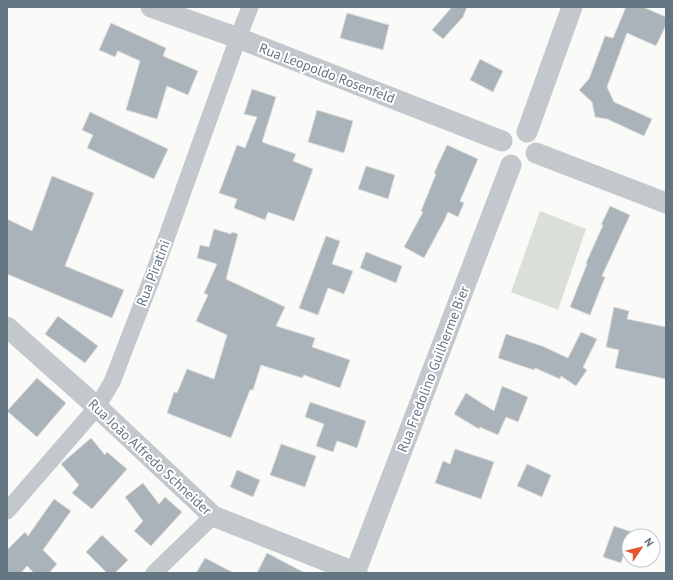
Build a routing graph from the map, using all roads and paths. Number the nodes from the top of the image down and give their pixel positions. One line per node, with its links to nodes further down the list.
1 (151, 7): 4 (street, Rua Leopoldo Rosenfeld)
2 (250, 7): 4 (street, Rua Piratini)
3 (572, 7): 5 (street)
4 (238, 38): 6 (street, Rua Leopoldo Rosenfeld); 11 (street, Rua Piratini)
5 (527, 132): 6 (street); 7 (street)
6 (502, 141): 8 (street)
7 (536, 153): 8 (street); 9 (street)
8 (511, 165): 15 (street, Rua Fredolino Guilherme Bier)
9 (666, 204)
10 (7, 327): 11 (street, Rua João Alfredo Schneider)
11 (97, 407): 12 (street, Rua Piratini); 13 (street, Rua João Alfredo Schneider)
12 (7, 510)
13 (213, 516): 14 (street); 15 (street, Rua João Alfredo Schneider)
14 (154, 573)
15 (356, 573)

